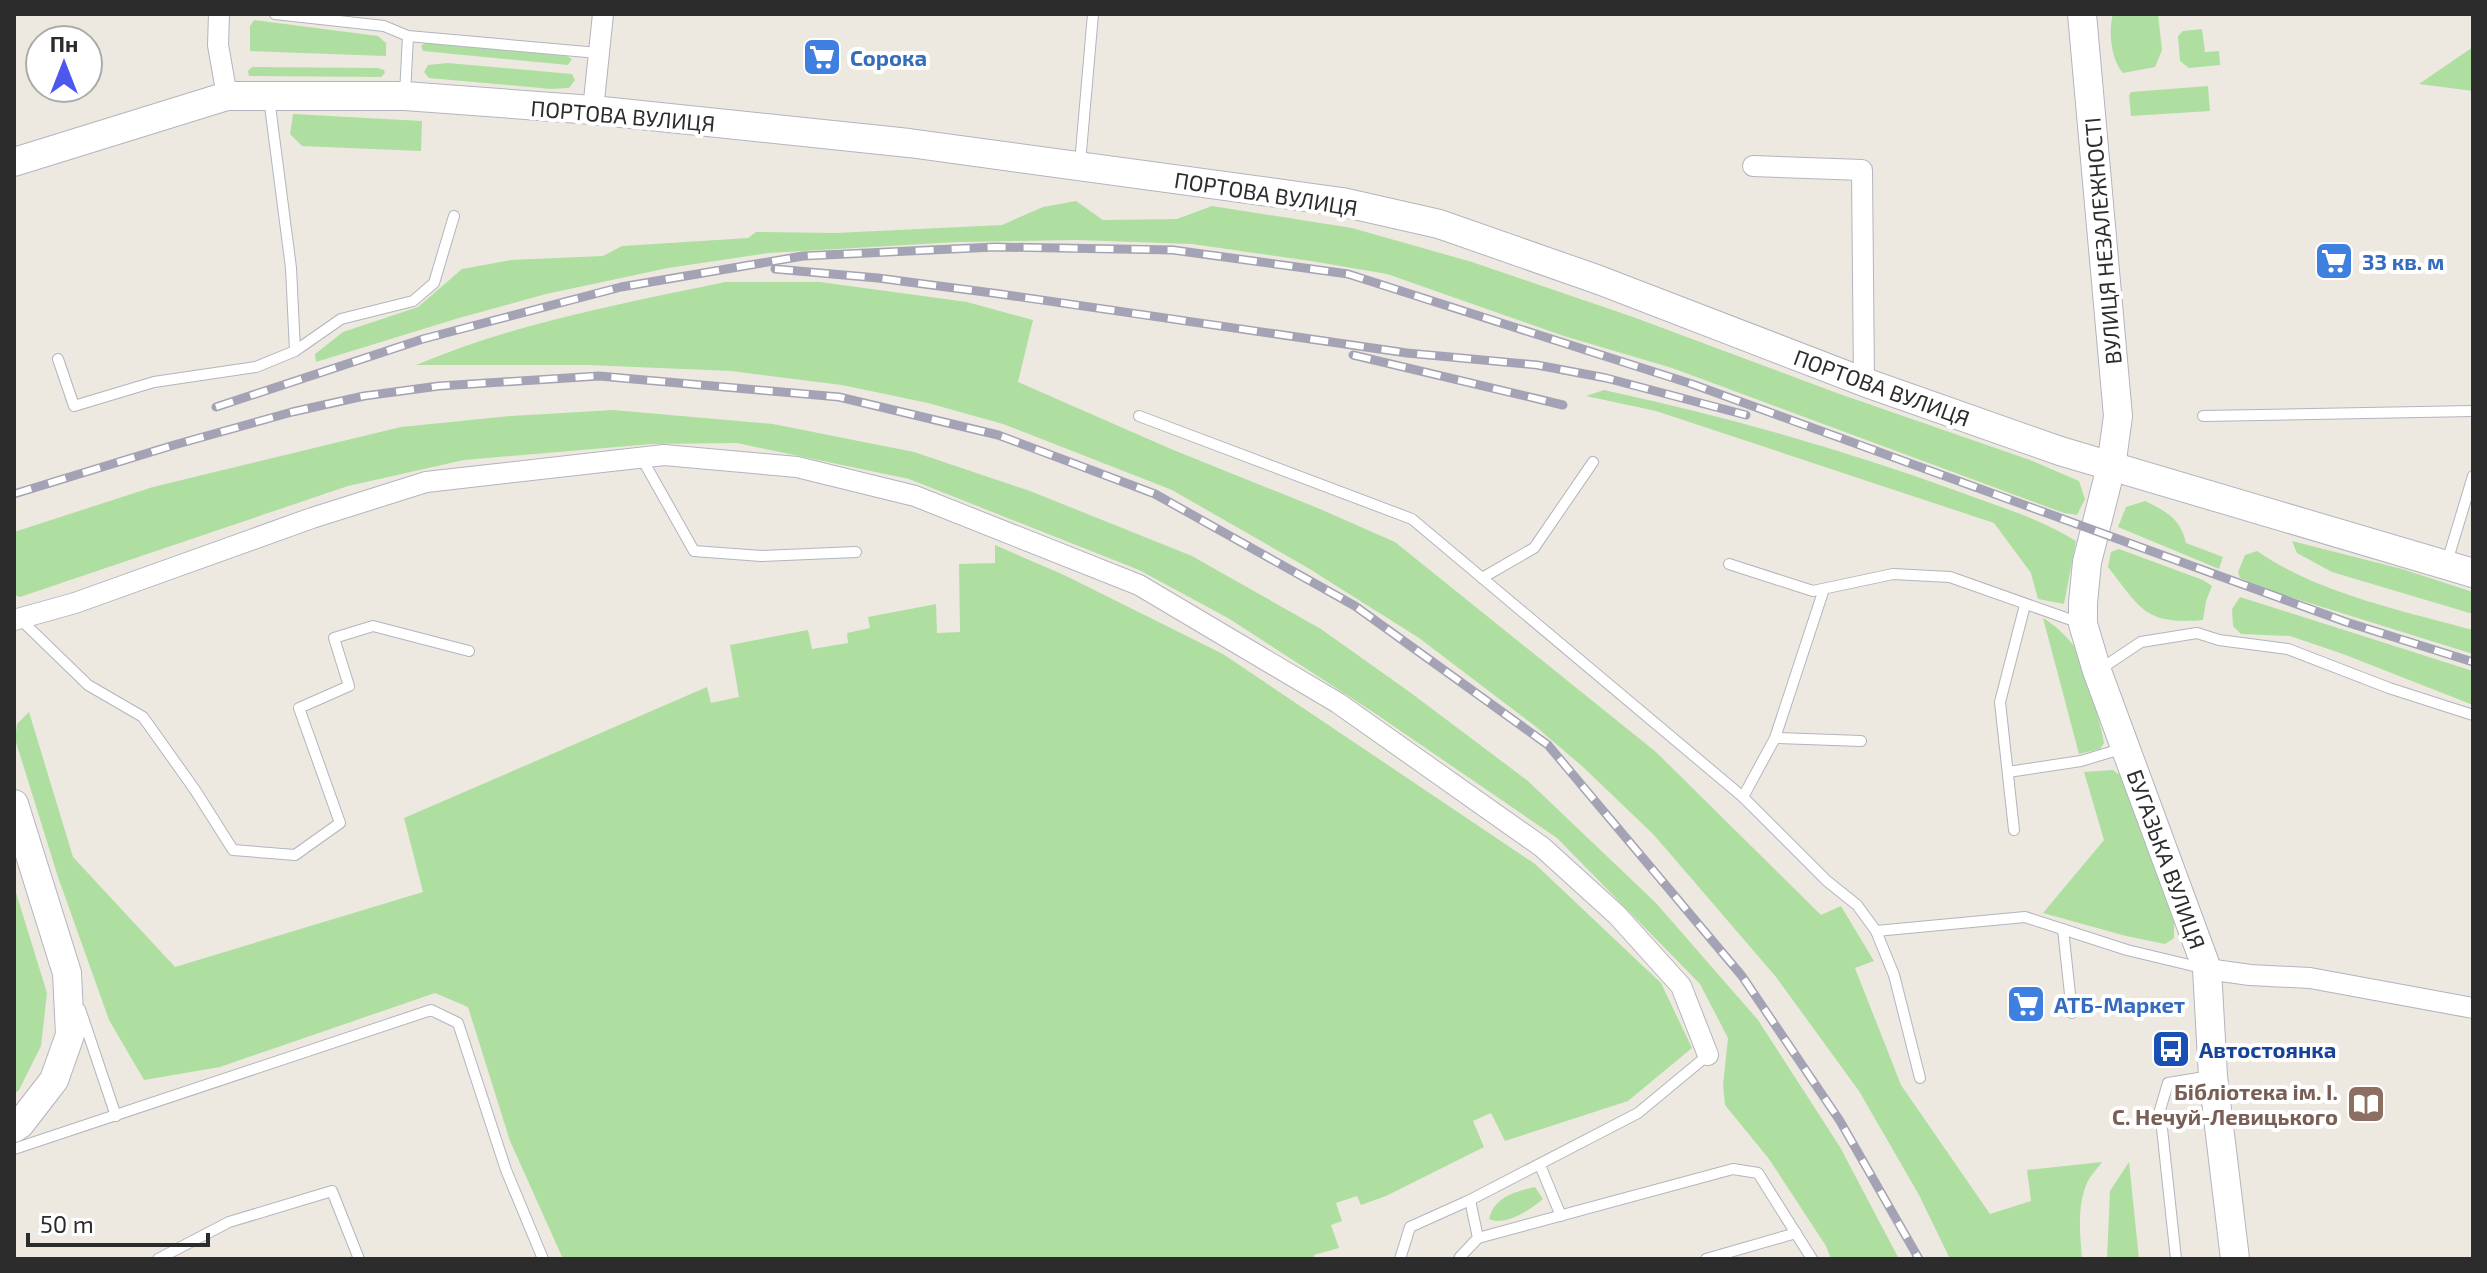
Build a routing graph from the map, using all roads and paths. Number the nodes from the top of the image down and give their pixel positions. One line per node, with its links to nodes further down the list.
1 (219, 14): 8 (street)
2 (275, 14): 6 (lane)
3 (603, 14): 7 (street)
4 (1093, 14): 13 (lane)
5 (2082, 14): 24 (main road, ВУЛИЦЯ НЕЗАЛЕЖНОСТІ)
6 (408, 36): 7 (lane); 10 (lane)
7 (598, 53): 11 (street)
8 (227, 96): 9 (main road, ПОРТОВА ВУЛИЦЯ); 12 (main road, ПОРТОВА ВУЛИЦЯ)
9 (269, 96): 10 (main road, ПОРТОВА ВУЛИЦЯ); 16 (lane)
10 (405, 96): 11 (main road, ПОРТОВА ВУЛИЦЯ)
11 (593, 110): 13 (main road, ПОРТОВА ВУЛИЦЯ)
12 (14, 162)
13 (1080, 165): 18 (main road, ПОРТОВА ВУЛИЦЯ)
14 (1753, 166): 18 (street)
15 (454, 216): 16 (lane)
16 (295, 351): 17 (lane)
17 (58, 359)
18 (1864, 382): 24 (main road, ПОРТОВА ВУЛИЦЯ)
19 (2473, 411): 21 (lane)
20 (1139, 416): 29 (lane)
21 (2203, 416)
22 (641, 457): 26 (lane); 32 (street); 50 (street)
23 (1593, 462): 29 (lane)
24 (2111, 467): 28 (main road, ПОРТОВА ВУЛИЦЯ); 33 (main road, БУГАЗЬКА ВУЛИЦЯ)
25 (2473, 476): 28 (lane)
26 (856, 552)
27 (1729, 564): 30 (lane)
28 (2460, 569)
29 (1482, 578): 41 (lane)
30 (1824, 589): 31 (lane); 37 (lane)
31 (2025, 605): 33 (lane); 40 (lane)
32 (17, 619): 34 (lane)
33 (2083, 624): 35 (main road, БУГАЗЬКА ВУЛИЦЯ)
34 (469, 651)
35 (2097, 671): 36 (lane); 39 (main road, БУГАЗЬКА ВУЛИЦЯ)
36 (2473, 715)
37 (1775, 738): 38 (lane); 41 (lane)
38 (1861, 741)
39 (2126, 747): 40 (lane); 46 (main road, БУГАЗЬКА ВУЛИЦЯ)
40 (2008, 772): 43 (lane)
41 (1743, 797): 45 (lane)
42 (14, 804): 47 (main road)
43 (2014, 830)
44 (2063, 929): 45 (lane); 46 (lane); 49 (lane)
45 (1876, 931): 52 (lane)
46 (2207, 969): 48 (street); 51 (main road, БУГАЗЬКА ВУЛИЦЯ)
47 (67, 973): 53 (lane); 54 (main road)
48 (2473, 1008)
49 (2072, 1013)
50 (1708, 1055): 56 (lane)
51 (2213, 1076): 68 (lane); 69 (main road, БУГАЗЬКА ВУЛИЦЯ)
52 (1920, 1078)
53 (116, 1116): 55 (lane); 63 (lane)
54 (14, 1128)
55 (14, 1149)
56 (1540, 1165): 57 (lane); 58 (lane)
57 (1470, 1200): 60 (lane); 64 (lane)
58 (1561, 1216): 59 (lane); 60 (lane)
59 (1796, 1233): 66 (lane); 67 (lane)
60 (1478, 1238): 65 (lane)
61 (158, 1259): 62 (lane)
62 (359, 1259)
63 (543, 1259)
64 (1400, 1259)
65 (1461, 1259)
66 (1706, 1259)
67 (1812, 1259)
68 (2176, 1259)
69 (2235, 1259)

